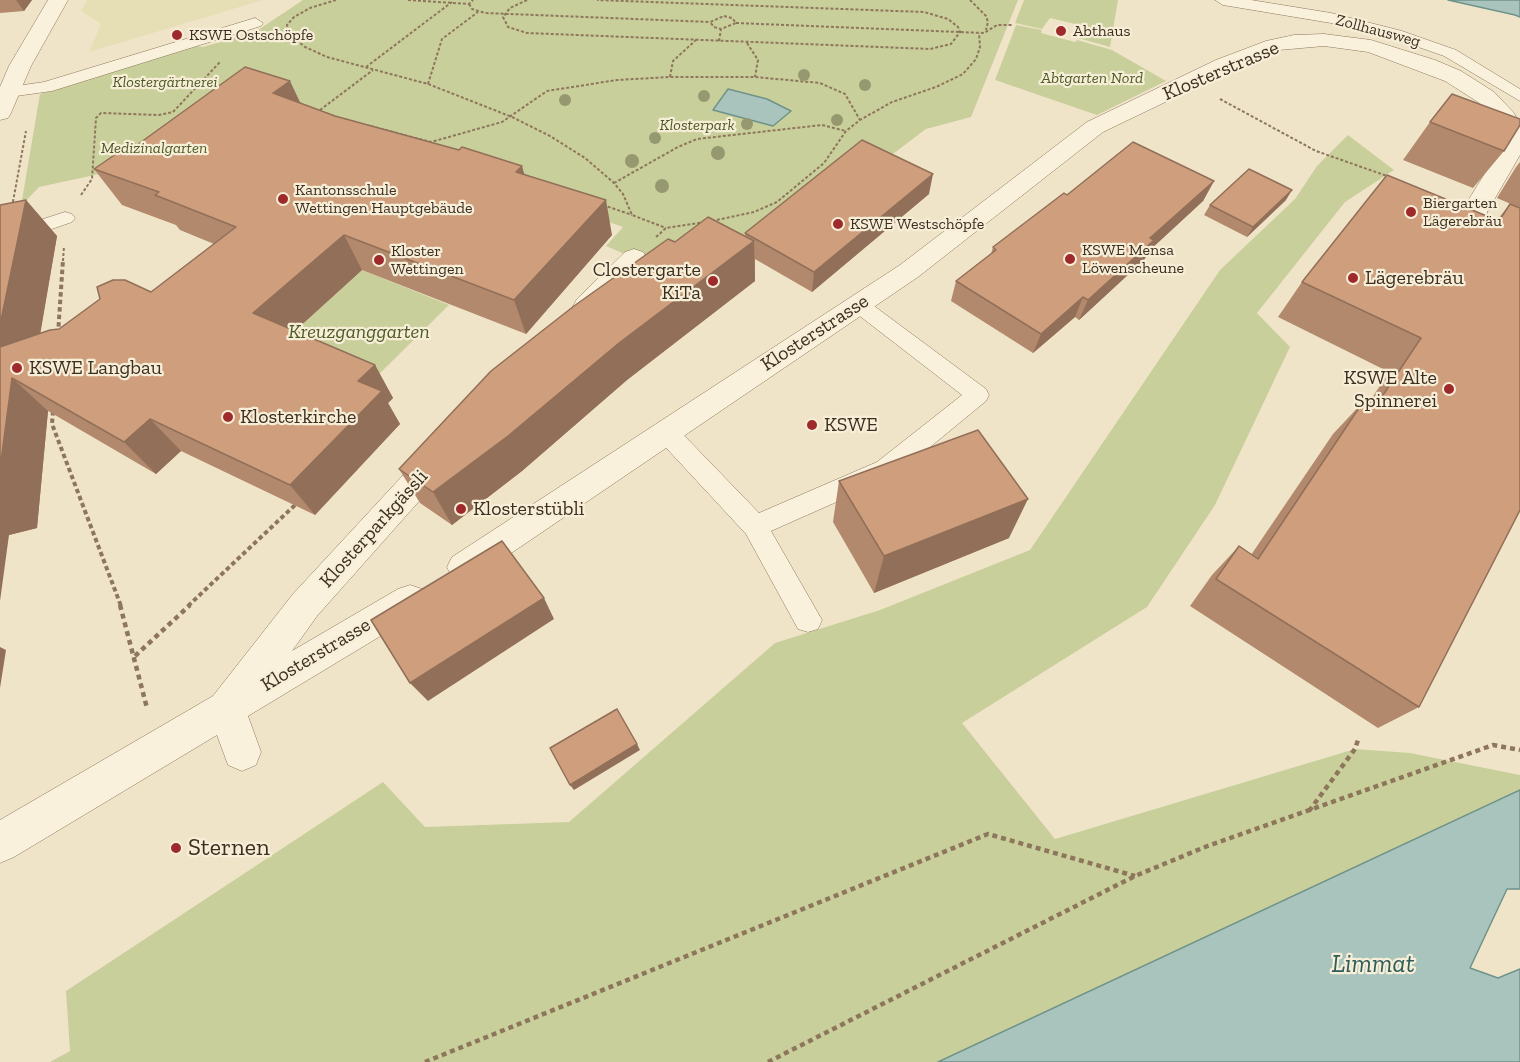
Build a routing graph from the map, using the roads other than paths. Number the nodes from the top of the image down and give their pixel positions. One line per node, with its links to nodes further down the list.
1 (58, 0): 4 (street)
2 (1223, 0): 6 (lane, Zollhausweg)
3 (255, 23): 5 (lane)
4 (10, 65): 5 (street)
5 (9, 92): 7 (street)
6 (1520, 96)
7 (0, 113)
8 (65, 218): 10 (lane)
9 (1516, 230): 12 (street, Klosterstrasse)
10 (0, 240)
11 (634, 258): 13 (street)
12 (859, 305): 14 (street, Klosterstrasse); 16 (lane)
13 (568, 325)
14 (665, 431): 16 (lane); 18 (street, Klosterstrasse)
15 (461, 433): 18 (street, Klosterparkgässli)
16 (755, 526): 17 (lane)
17 (808, 620)
18 (227, 708): 19 (street); 20 (street, Klosterstrasse)
19 (242, 752)
20 (0, 843)

